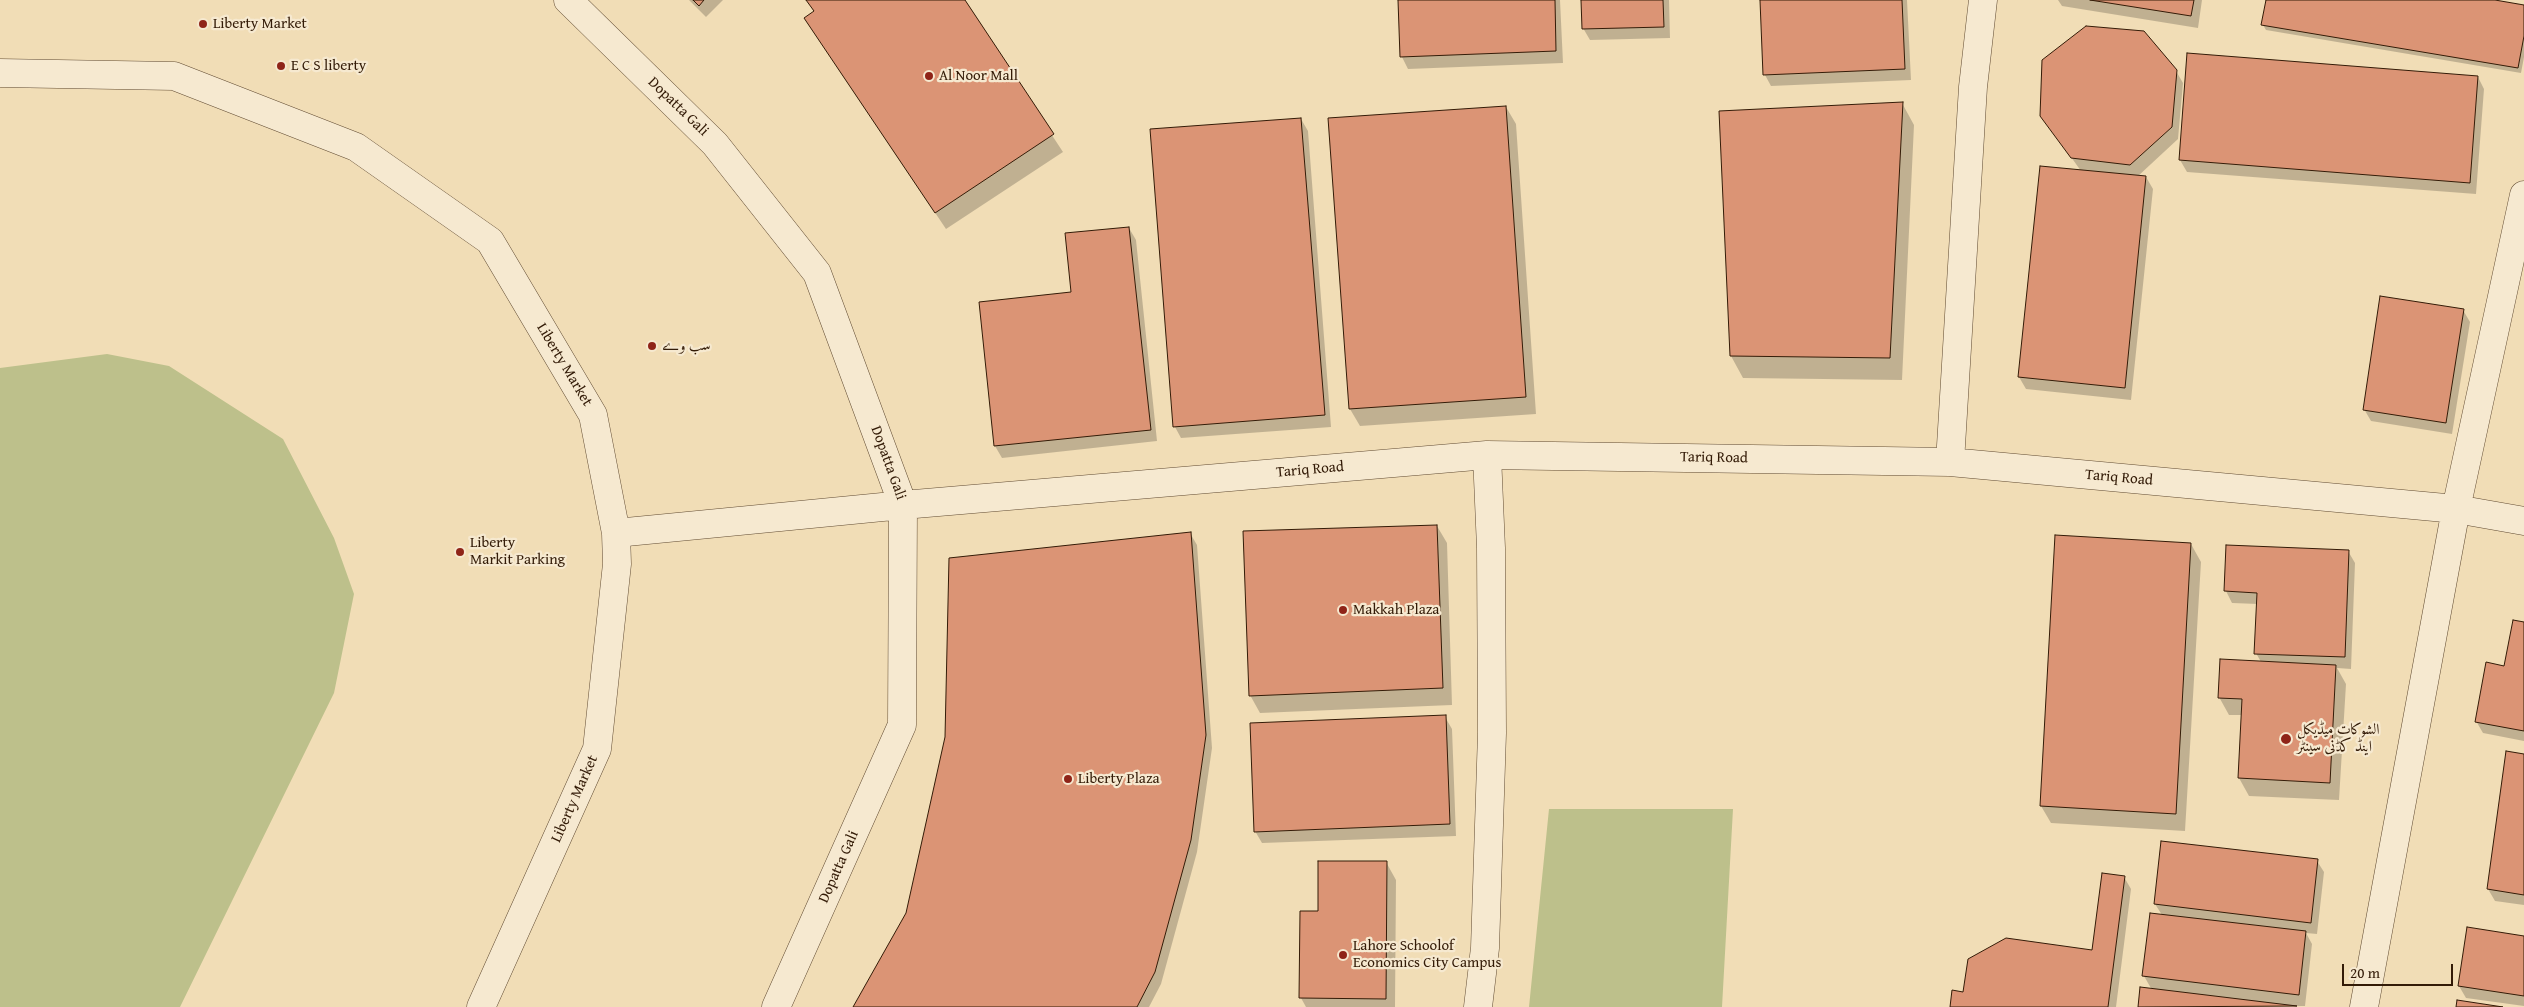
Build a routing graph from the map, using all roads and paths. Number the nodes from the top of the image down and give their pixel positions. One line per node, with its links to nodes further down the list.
1 (568, 0): 7 (street, Dopatta Gali)
2 (1983, 0): 6 (street)
3 (0, 73): 10 (street, Liberty Market)
4 (2524, 195): 8 (street)
5 (1487, 455): 6 (street, Tariq Road); 7 (street, Tariq Road); 13 (street)
6 (1950, 462): 8 (street, Tariq Road)
7 (904, 505): 10 (street, Tariq Road); 12 (street, Dopatta Gali)
8 (2456, 509): 9 (street, Tariq Road); 14 (street)
9 (2524, 521)
10 (616, 533): 11 (street, Liberty Market)
11 (481, 1007)
12 (776, 1007)
13 (1478, 1007)
14 (2364, 1007)

